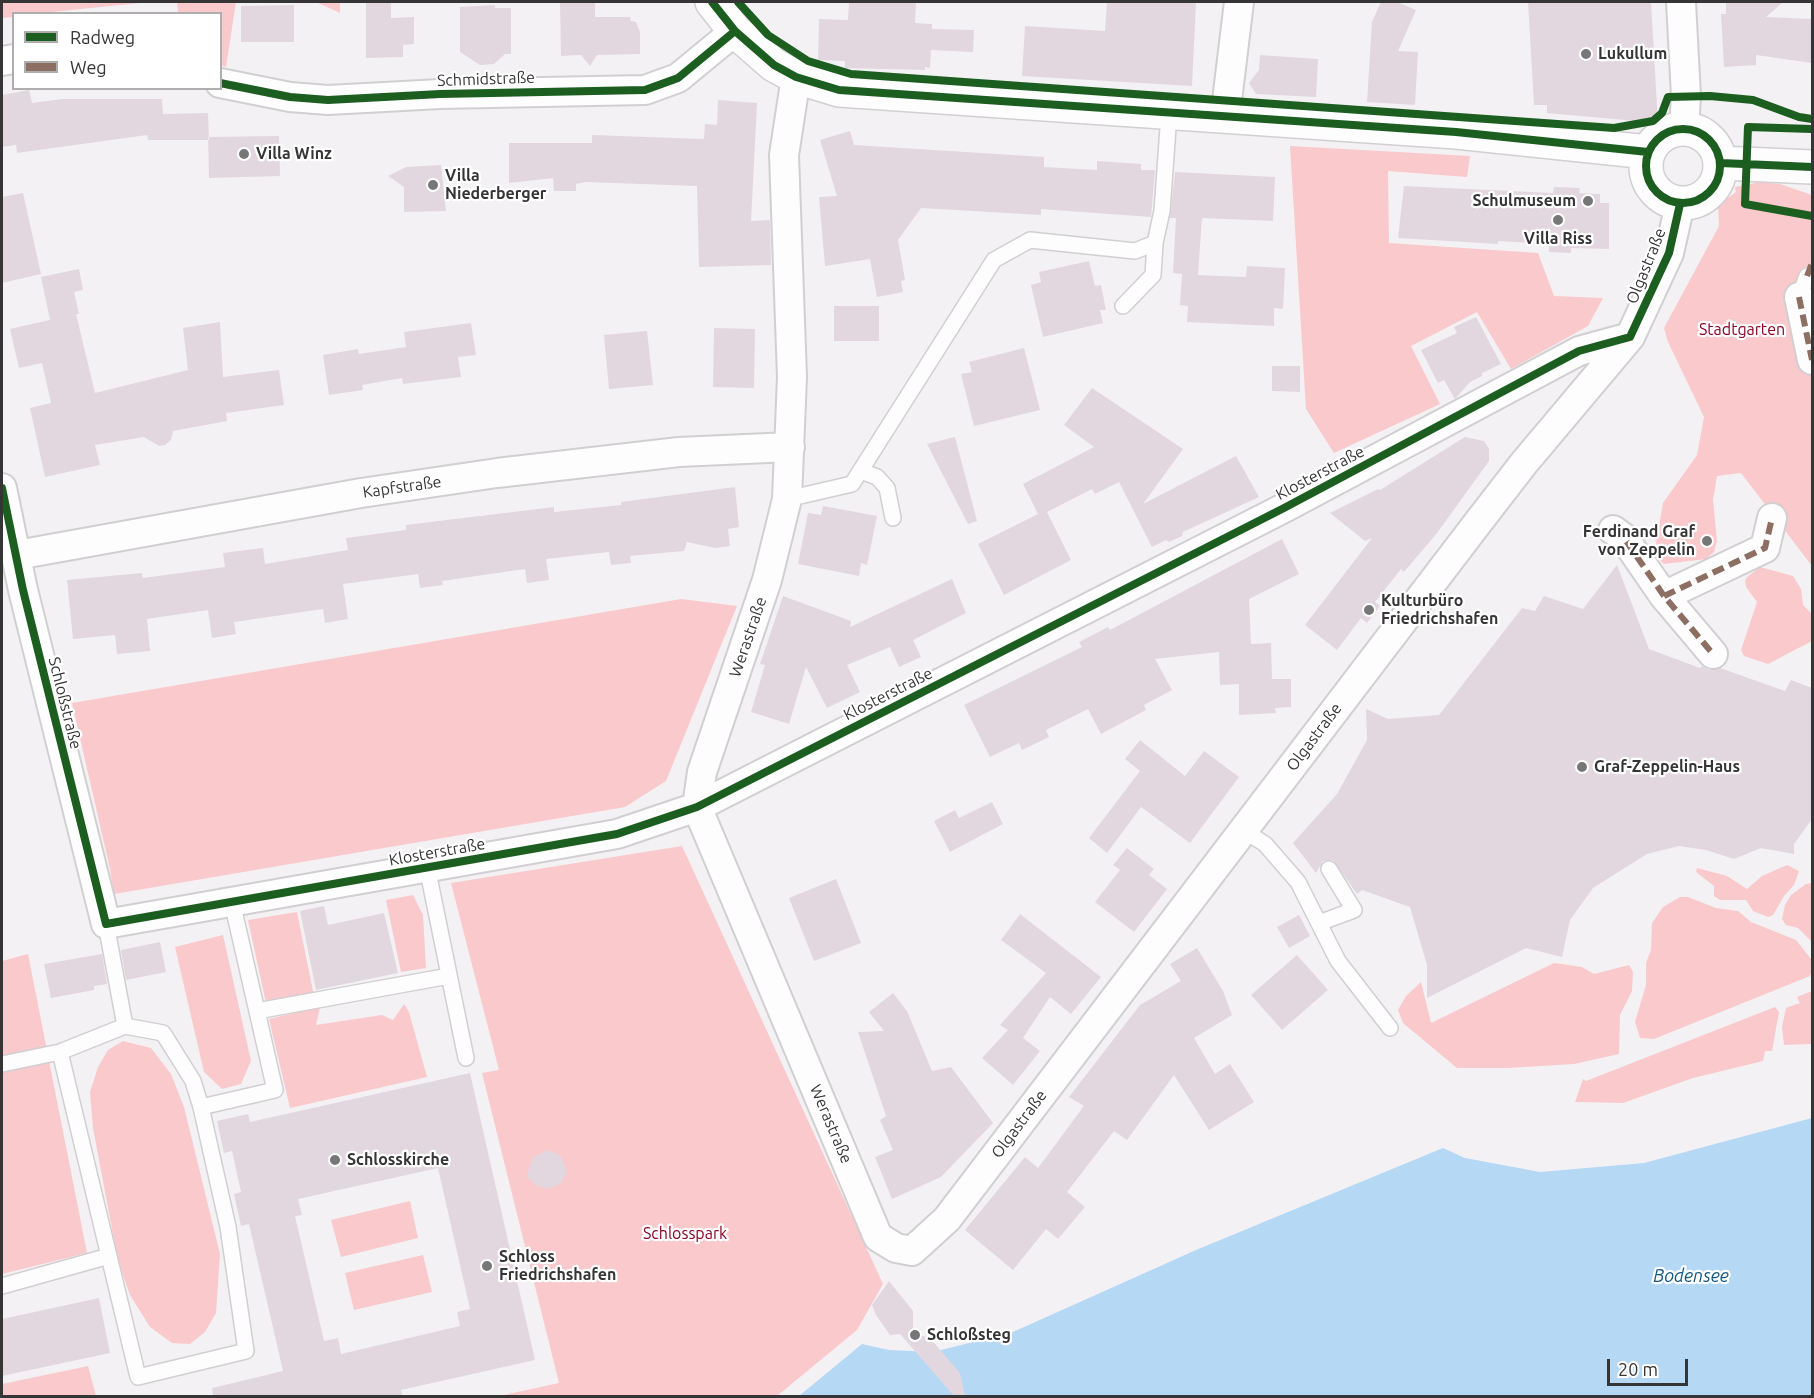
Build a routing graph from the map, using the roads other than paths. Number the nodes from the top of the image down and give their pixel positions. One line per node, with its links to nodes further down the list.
1 (712, 2): 4 (main road)
2 (1239, 2): 7 (street)
3 (1681, 2): 9 (street)
4 (735, 31): 5 (main road); 6 (street, Schmidstraße)
5 (796, 77): 8 (main road); 19 (street, Werastraße)
6 (222, 83)
7 (1227, 109): 8 (main road); 10 (main road)
8 (1169, 114): 14 (lane)
9 (1684, 128): 10 (main road); 11 (main road)
10 (1648, 152): 13 (main road)
11 (1721, 163): 12 (main road); 13 (main road)
12 (1812, 167)
13 (1680, 204): 17 (street, Olgastraße)
14 (1155, 243): 16 (lane); 20 (lane)
15 (1806, 285): 18 (street)
16 (1124, 306)
17 (1630, 337): 30 (street, Klosterstraße); 31 (street, Olgastraße)
18 (1812, 360)
19 (790, 447): 22 (street, Werastraße); 26 (street, Kapfstraße)
20 (861, 471): 22 (lane); 23 (lane)
21 (2, 488): 26 (street, Schloßstraße)
22 (787, 499): 30 (street, Werastraße)
23 (893, 518)
24 (1772, 518): 28 (street)
25 (1613, 530): 28 (street)
26 (17, 555): 27 (street, Schloßstraße)
27 (12, 589): 35 (street, Schloßstraße)
28 (1664, 596): 29 (street)
29 (1713, 654)
30 (698, 807): 32 (street, Klosterstraße); 45 (street, Werastraße)
31 (1243, 830): 36 (lane); 45 (street, Olgastraße)
32 (427, 867): 34 (street, Klosterstraße); 37 (lane)
33 (1329, 869): 36 (lane)
34 (232, 902): 35 (street, Klosterstraße); 38 (lane)
35 (106, 924): 39 (lane)
36 (1319, 924): 40 (lane)
37 (449, 976): 38 (lane); 42 (lane)
38 (257, 1011): 44 (lane)
39 (125, 1026): 41 (lane); 44 (lane)
40 (1390, 1028)
41 (60, 1052): 43 (lane); 46 (lane)
42 (466, 1058)
43 (2, 1064)
44 (201, 1107): 46 (lane)
45 (912, 1251)
46 (109, 1256): 47 (lane)
47 (2, 1286)

